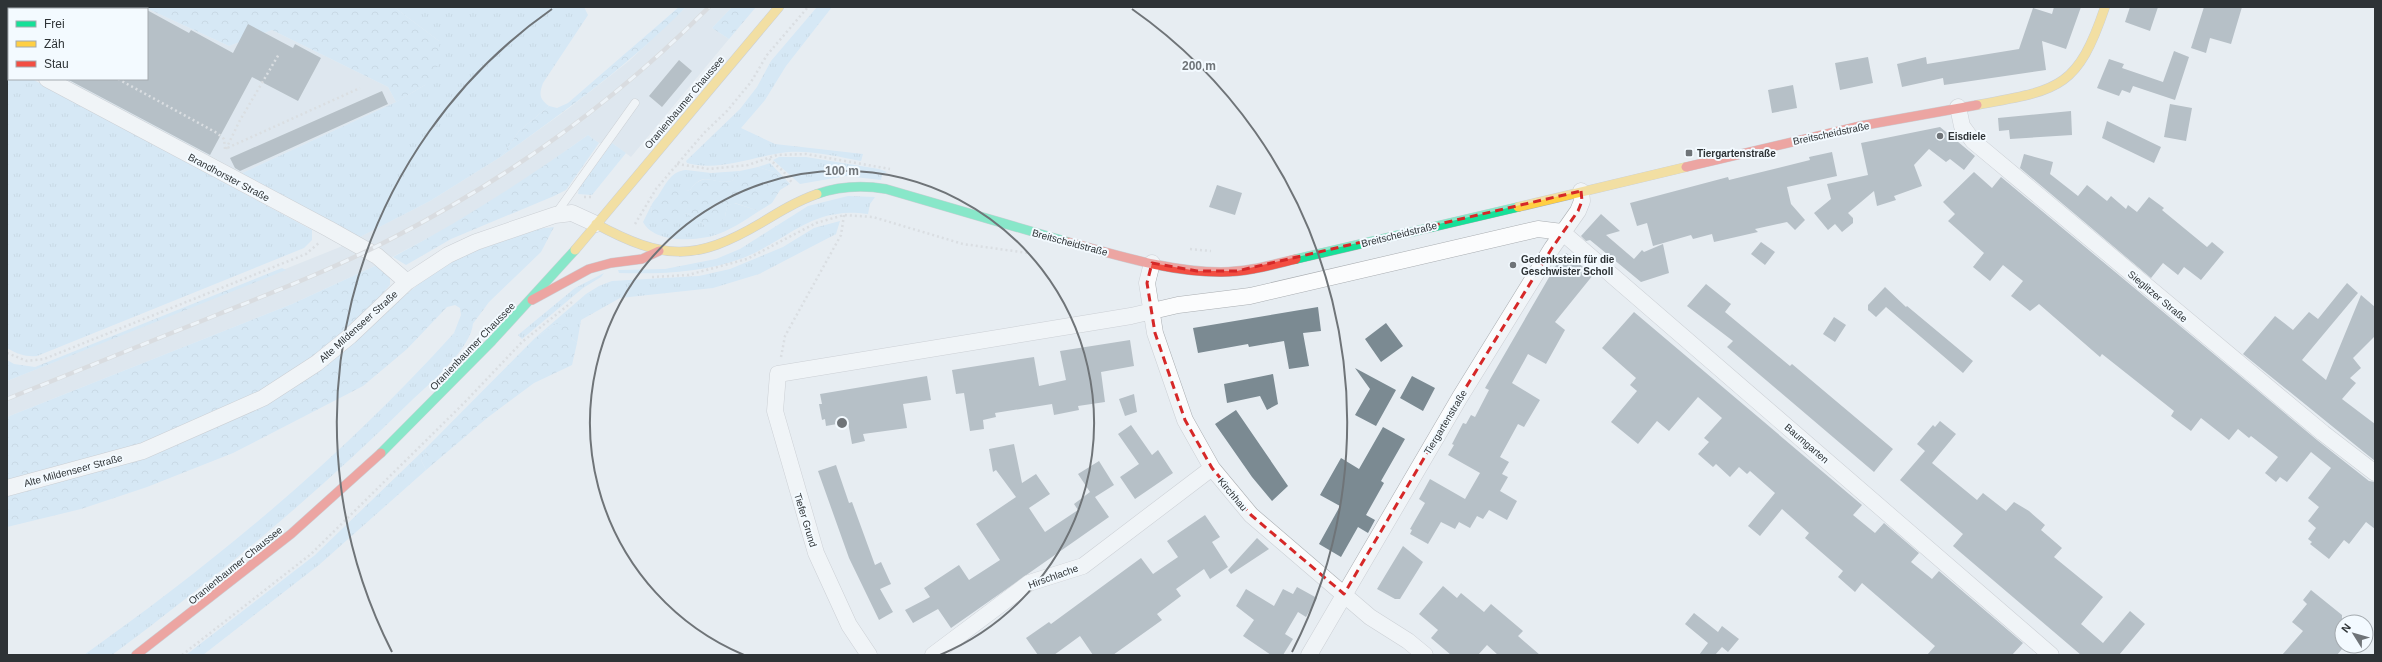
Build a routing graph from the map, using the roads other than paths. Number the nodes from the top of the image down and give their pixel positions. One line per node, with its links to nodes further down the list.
1 (779, 7): 8 (street, Oranienbaumer Chaussee)
2 (2105, 7): 5 (street, Breitscheidstraße)
3 (49, 80): 12 (street, Brandhorster Straße)
4 (635, 103): 7 (lane)
5 (1958, 107): 6 (street, Breitscheidstraße); 16 (street, Sieglitzer Straße)
6 (1581, 191): 9 (street, Tiergartenstraße); 11 (street, Breitscheidstraße)
7 (555, 215): 8 (street, Alte Mildenseer Straße); 12 (street, Alte Mildenseer Straße)
8 (596, 224): 10 (street, Breitscheidstraße); 13 (street, Oranienbaumer Chaussee)
9 (1562, 232): 14 (street); 18 (street, Tiergartenstraße); 24 (street, Baumgarten)
10 (659, 251): 11 (street, Breitscheidstraße); 13 (street, Breitscheidstraße)
11 (1152, 263): 14 (street, Kirchhau)
12 (406, 282): 17 (street, Alte Mildenseer Straße)
13 (529, 302): 19 (street, Oranienbaumer Chaussee)
14 (1150, 311): 15 (street, Kirchhau); 20 (street, Tiefer Grund)
15 (1212, 468): 18 (street, Kirchhau); 21 (street, Hirschlache)
16 (2375, 474)
17 (7, 488)
18 (1344, 594): 22 (street, Tiergartenstraße); 23 (street, Kirchhau)
19 (136, 655)
20 (869, 655)
21 (932, 655)
22 (1309, 655)
23 (1425, 655)
24 (2051, 655)

